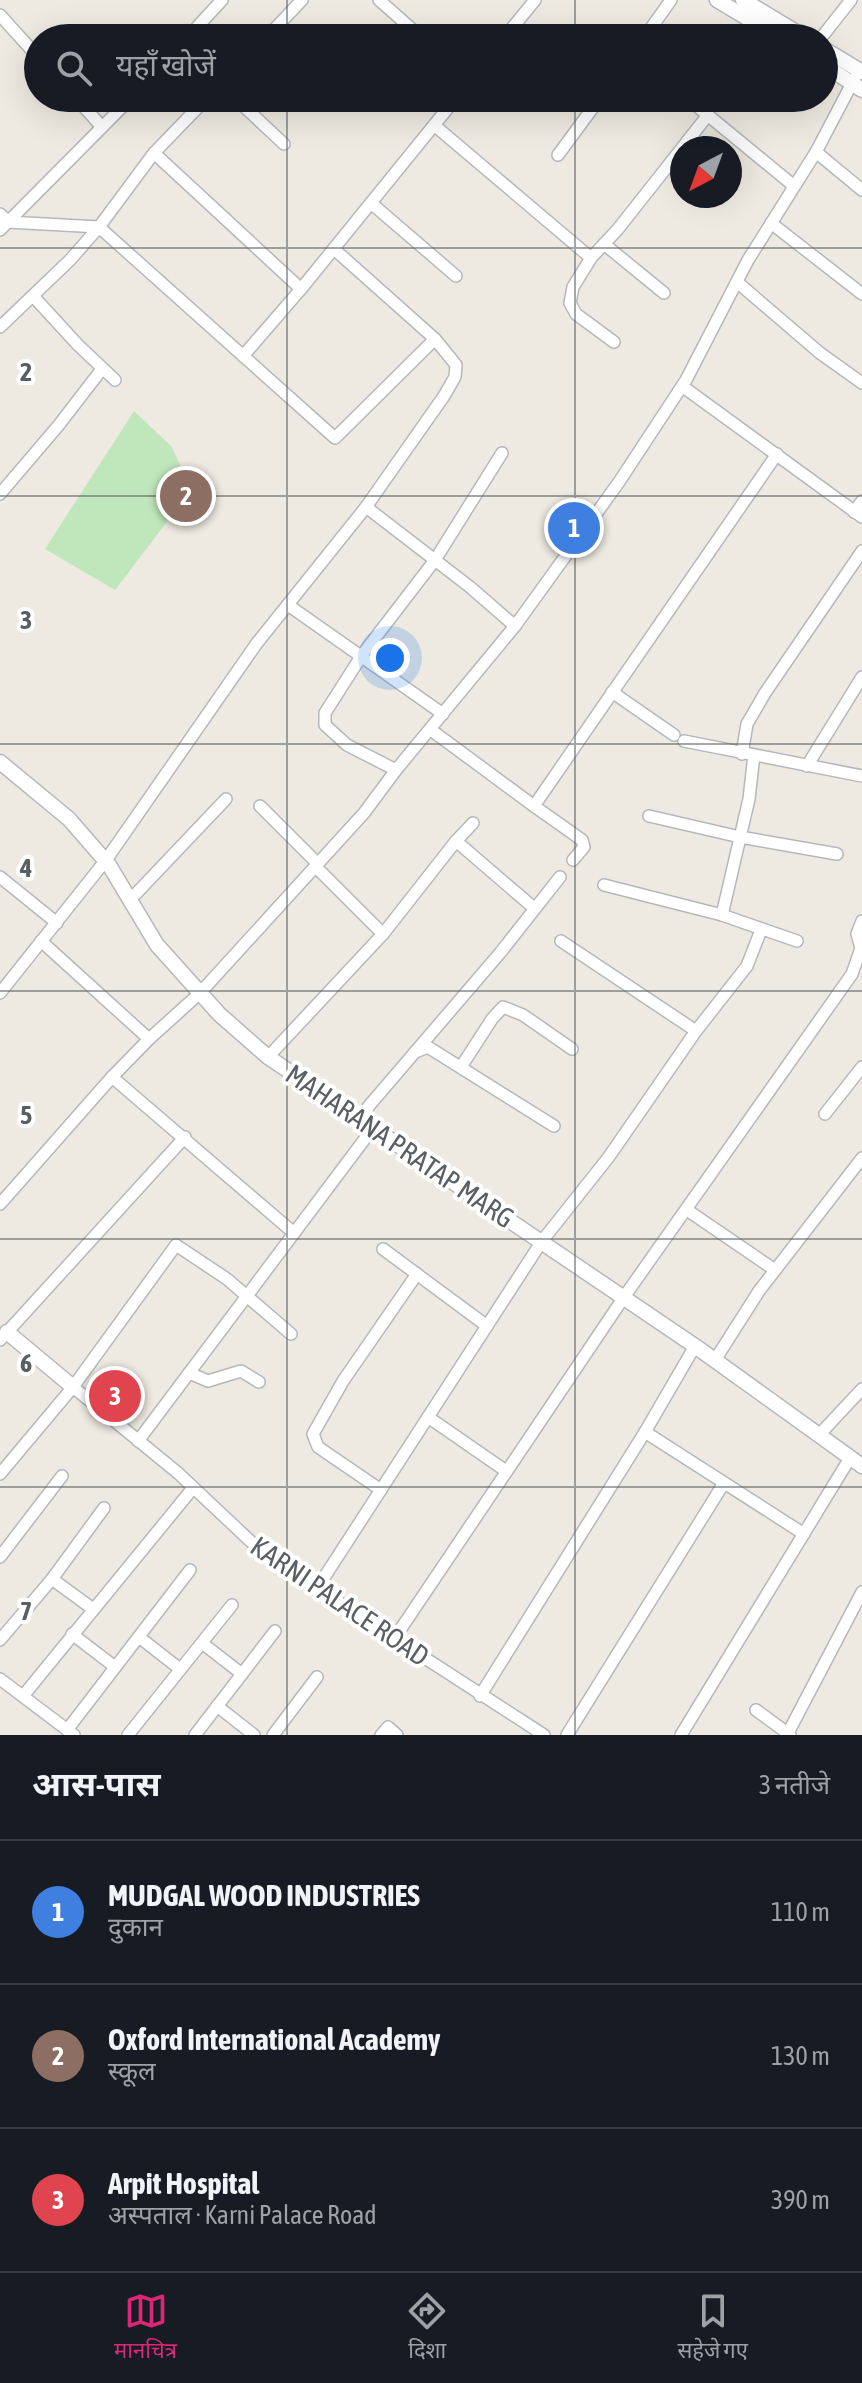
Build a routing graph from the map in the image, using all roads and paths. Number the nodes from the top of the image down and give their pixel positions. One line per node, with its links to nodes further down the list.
1 (222, 0): 10 (street)
2 (302, 0): 11 (street)
3 (379, 0): 12 (street)
4 (535, 0): 13 (street)
5 (671, 0): 14 (street)
6 (717, 0): 15 (street)
7 (743, 0): 16 (street)
8 (851, 0): 17 (street)
9 (0, 15): 18 (street)
10 (200, 24)
11 (281, 24)
12 (406, 24)
13 (515, 24)
14 (654, 24)
15 (757, 24)
16 (783, 24)
17 (832, 24)
18 (24, 42)
19 (838, 61): 21 (street)
20 (838, 70): 21 (street)
21 (858, 78): 33 (street)
22 (89, 112): 31 (street)
23 (117, 112): 31 (street)
24 (194, 112): 34 (street)
25 (250, 112): 32 (street)
26 (445, 112): 30 (street)
27 (590, 112): 35 (street)
28 (704, 112): 29 (street)
29 (708, 115): 36 (street); 42 (street)
30 (434, 125): 38 (street); 44 (street)
31 (102, 127): 39 (street)
32 (284, 144)
33 (816, 152): 36 (street); 37 (street)
34 (154, 153): 41 (street); 47 (street)
35 (558, 155)
36 (794, 186): 40 (street)
37 (862, 190)
38 (371, 203): 43 (street); 45 (street)
39 (3, 222): 41 (street)
40 (771, 223): 46 (street); 49 (street)
41 (99, 227): 50 (street); 54 (street)
42 (604, 244): 44 (street); 48 (street)
43 (334, 249): 47 (street); 52 (street)
44 (591, 258): 53 (street)
45 (456, 276)
46 (737, 282): 57 (street); 58 (street)
47 (301, 289): 54 (street)
48 (664, 293)
49 (862, 294)
50 (33, 296): 51 (street); 55 (street)
51 (0, 327)
52 (435, 339): 54 (street); 63 (street)
53 (614, 342)
54 (243, 356)
55 (102, 369): 56 (street); 61 (street)
56 (115, 380)
57 (862, 383)
58 (682, 386): 60 (street); 68 (street)
59 (502, 453): 66 (street)
60 (777, 454): 64 (street); 71 (street)
61 (0, 494)
62 (862, 501): 64 (street)
63 (366, 507): 66 (street); 67 (street)
64 (858, 514)
65 (862, 551): 74 (street)
66 (435, 560): 68 (street); 69 (street)
67 (288, 605): 69 (street); 87 (street)
68 (515, 626): 72 (street)
69 (362, 655): 72 (street); 77 (street)
70 (862, 677): 76 (street)
71 (612, 692): 74 (street); 81 (street)
72 (443, 714): 73 (street)
73 (431, 730): 77 (street); 81 (street)
74 (748, 755): 76 (street); 84 (street)
75 (0, 762): 87 (street, MAHARANA PRATAP MARG)
76 (807, 766): 78 (street)
77 (396, 770): 89 (street)
78 (862, 776)
79 (226, 799): 93 (street)
80 (260, 806): 89 (street)
81 (534, 806): 88 (street)
82 (649, 816): 84 (street)
83 (473, 823): 85 (street)
84 (740, 837): 86 (street); 95 (street)
85 (456, 841): 94 (street); 99 (street)
86 (837, 854)
87 (106, 860): 93 (street, MAHARANA PRATAP MARG); 97 (street)
88 (573, 860)
89 (316, 864): 99 (street); 104 (street)
90 (0, 877): 97 (street)
91 (560, 877): 94 (street)
92 (604, 885): 95 (street)
93 (130, 900): 104 (street, MAHARANA PRATAP MARG)
94 (534, 908): 108 (street)
95 (722, 915): 98 (street)
96 (862, 921): 119 (street)
97 (57, 923): 100 (street)
98 (761, 930): 102 (street); 105 (street)
99 (383, 934): 109 (street)
100 (41, 941): 103 (street); 106 (street)
101 (561, 941): 105 (street)
102 (797, 941)
103 (0, 993)
104 (200, 993): 106 (street); 109 (street, MAHARANA PRATAP MARG)
105 (696, 1031): 121 (street)
106 (149, 1039): 112 (street)
107 (572, 1049): 110 (street)
108 (415, 1052): 110 (street); 114 (street)
109 (268, 1057): 114 (street, MAHARANA PRATAP MARG)
110 (461, 1067): 115 (street)
111 (862, 1067): 113 (street)
112 (112, 1077): 116 (street); 118 (street)
113 (825, 1114)
114 (368, 1125): 120 (street); 121 (street, MAHARANA PRATAP MARG)
115 (554, 1126)
116 (185, 1137): 120 (street); 128 (street)
117 (862, 1158): 123 (street)
118 (0, 1204)
119 (687, 1210): 123 (street); 126 (street)
120 (294, 1233): 125 (street)
121 (542, 1241): 126 (street, MAHARANA PRATAP MARG); 127 (street)
122 (383, 1249): 124 (street)
123 (775, 1270): 131 (street)
124 (417, 1274): 127 (street); 146 (street)
125 (246, 1297): 129 (street); 132 (street); 134 (street)
126 (624, 1297): 130 (street, MAHARANA PRATAP MARG); 141 (street)
127 (487, 1326): 136 (street)
128 (2, 1333): 134 (street, KARNI PALACE ROAD)
129 (291, 1334)
130 (695, 1346): 131 (street, MAHARANA PRATAP MARG); 137 (street)
131 (715, 1360): 138 (street, MAHARANA PRATAP MARG)
132 (189, 1373): 133 (street); 139 (street)
133 (259, 1382)
134 (73, 1387): 139 (street, KARNI PALACE ROAD); 142 (street)
135 (862, 1389): 138 (street)
136 (428, 1417): 141 (street); 146 (street)
137 (645, 1432): 144 (street); 168 (street)
138 (819, 1435): 140 (street, MAHARANA PRATAP MARG)
139 (138, 1441): 145 (street, KARNI PALACE ROAD)
140 (856, 1462): 148 (street)
141 (506, 1471): 159 (street)
142 (0, 1474)
143 (62, 1476): 149 (street)
144 (724, 1483): 148 (street); 180 (street)
145 (193, 1488): 152 (street, KARNI PALACE ROAD); 155 (street)
146 (381, 1490): 152 (street)
147 (104, 1508): 151 (street)
148 (804, 1534): 181 (street)
149 (0, 1557)
150 (190, 1570): 158 (street)
151 (52, 1579): 155 (street); 160 (street)
152 (316, 1590): 159 (street, KARNI PALACE ROAD)
153 (862, 1592): 172 (street)
154 (232, 1605): 161 (street)
155 (93, 1609): 157 (street)
156 (275, 1631): 164 (street)
157 (72, 1634): 162 (street); 167 (street)
158 (139, 1637): 162 (street); 163 (street)
159 (394, 1639): 168 (street, KARNI PALACE ROAD)
160 (0, 1640)
161 (202, 1643): 163 (street); 164 (street)
162 (115, 1667): 171 (street)
163 (180, 1669): 173 (street)
164 (242, 1674): 169 (street)
165 (317, 1677): 176 (street)
166 (0, 1679): 167 (street)
167 (23, 1696): 171 (street)
168 (480, 1696): 179 (street, KARNI PALACE ROAD)
169 (217, 1706): 174 (street); 175 (street)
170 (756, 1710): 172 (street)
171 (71, 1732)
172 (789, 1734)
173 (128, 1735)
174 (195, 1735)
175 (254, 1735)
176 (273, 1735)
177 (381, 1735): 178 (street)
178 (397, 1735)
179 (544, 1735)
180 (567, 1735)
181 (681, 1735)

